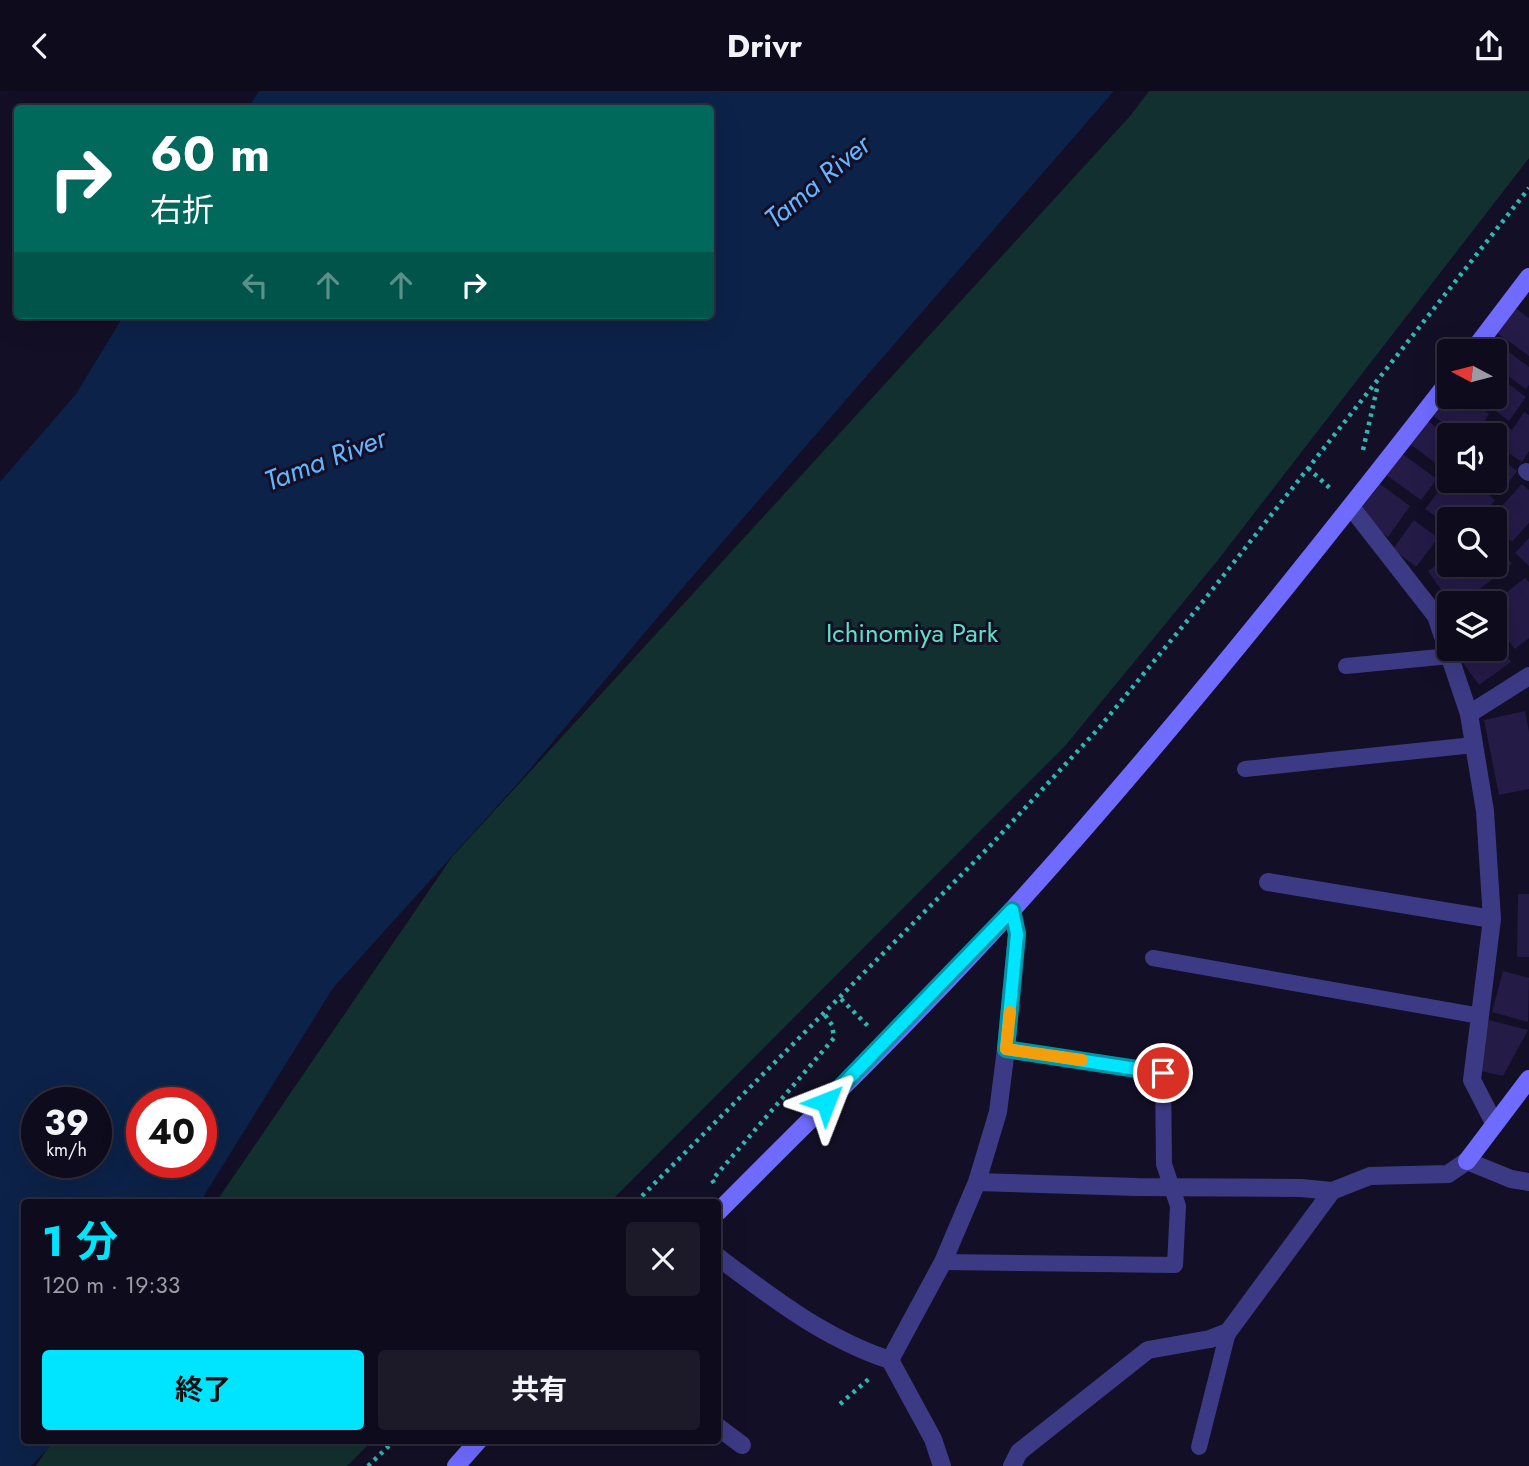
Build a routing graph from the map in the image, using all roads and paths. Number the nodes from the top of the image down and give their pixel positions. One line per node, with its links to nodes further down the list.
1 (1529, 188): 4 (path)
2 (1529, 277): 3 (street)
3 (1482, 339)
4 (1379, 380): 6 (path); 7 (path)
5 (1437, 396): 8 (street)
6 (1362, 456)
7 (1308, 468): 8 (path); 21 (path)
8 (1351, 507): 9 (street); 18 (street)
9 (1437, 619)
10 (1437, 657): 12 (lane)
11 (1452, 661): 14 (street)
12 (1346, 666)
13 (1529, 676): 14 (street)
14 (1469, 714): 15 (street)
15 (1474, 745): 16 (lane); 19 (street)
16 (1245, 769)
17 (1268, 882): 19 (street)
18 (1012, 910): 24 (street); 25 (street)
19 (1492, 919): 23 (street)
20 (1153, 958): 23 (lane)
21 (841, 999): 22 (path); 24 (path)
22 (825, 1015): 33 (path); 34 (path)
23 (1480, 1016): 27 (street)
24 (885, 1043): 35 (street)
25 (1006, 1049): 29 (street); 31 (lane)
26 (1529, 1079): 27 (street)
27 (1494, 1123): 28 (street)
28 (1467, 1161): 30 (street); 32 (street)
29 (977, 1182): 31 (street); 37 (street)
30 (1529, 1182)
31 (1172, 1186): 32 (street); 37 (lane)
32 (1332, 1191): 38 (street)
33 (639, 1199)
34 (720, 1199)
35 (723, 1207)
36 (721, 1259): 39 (street)
37 (943, 1262): 39 (street)
38 (1228, 1332): 45 (lane); 51 (street)
39 (890, 1360): 40 (path); 50 (street)
40 (840, 1404)
41 (721, 1429): 44 (street)
42 (391, 1444): 46 (path)
43 (475, 1444): 49 (street)
44 (742, 1445)
45 (1199, 1447)
46 (373, 1461): 47 (path); 48 (path)
47 (368, 1466)
48 (379, 1466)
49 (456, 1466)
50 (942, 1466)
51 (1012, 1466)

